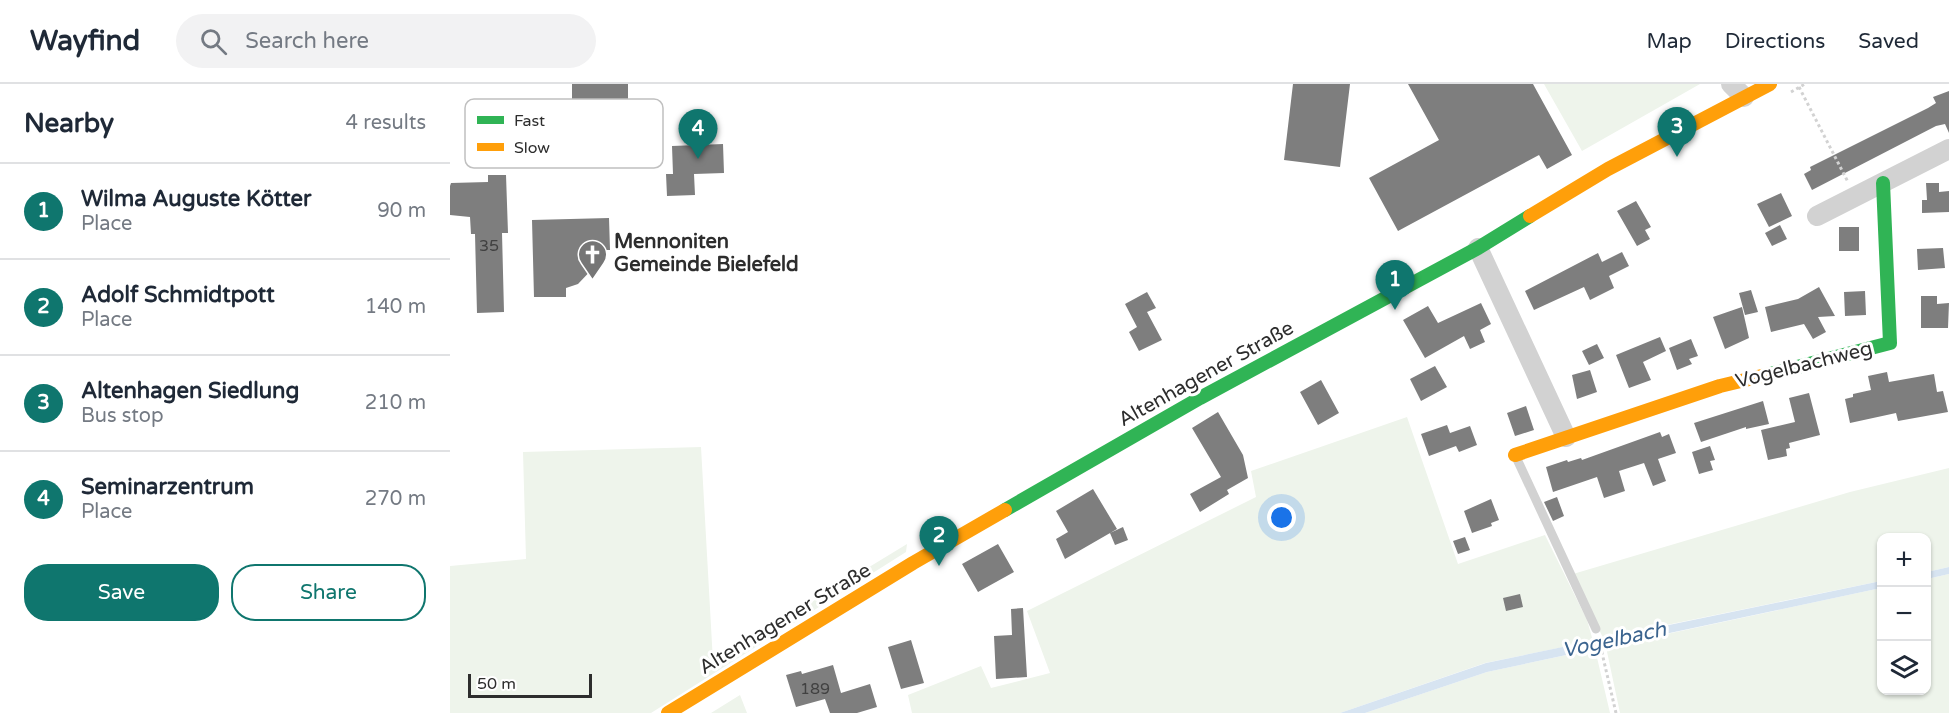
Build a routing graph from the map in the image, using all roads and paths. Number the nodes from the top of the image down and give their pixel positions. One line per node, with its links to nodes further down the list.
1 (1770, 84): 3 (main road, Altenhagener Straße)
2 (1805, 84): 6 (path)
3 (1738, 90): 8 (main road, Altenhagener Straße)
4 (1949, 149): 5 (street)
5 (1883, 183): 6 (street); 9 (main road, Vogelbachweg)
6 (1856, 196): 7 (street)
7 (1817, 216)
8 (1478, 248): 9 (street); 13 (main road, Altenhagener Straße)
9 (1566, 437): 10 (main road, Vogelbachweg)
10 (1515, 455): 11 (lane)
11 (1596, 629)
12 (1603, 653): 14 (path)
13 (668, 713)
14 (1616, 713)

